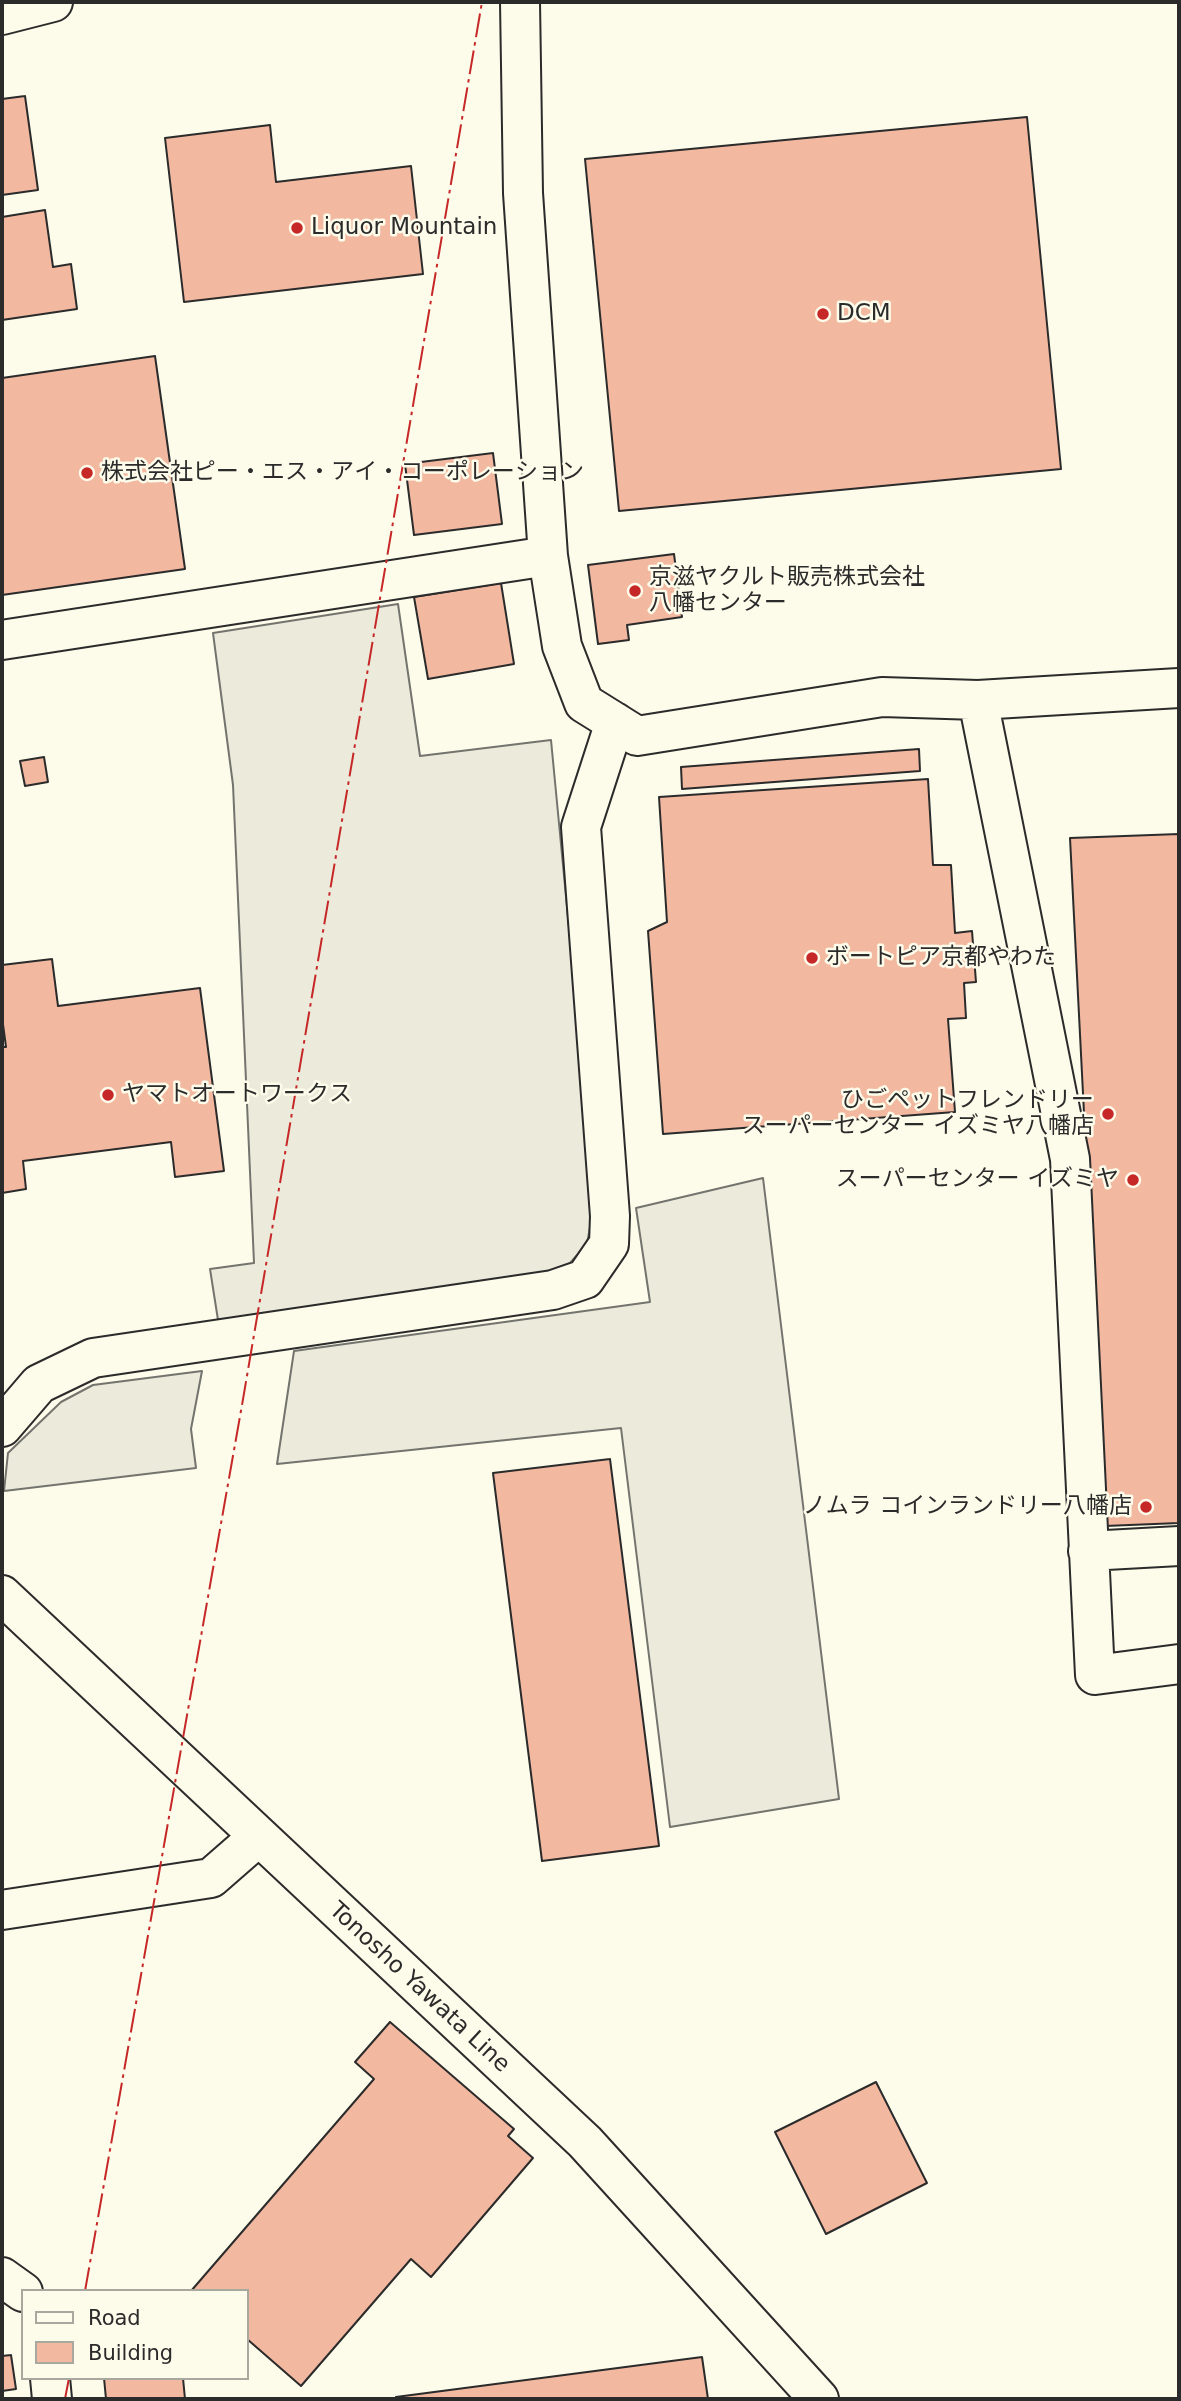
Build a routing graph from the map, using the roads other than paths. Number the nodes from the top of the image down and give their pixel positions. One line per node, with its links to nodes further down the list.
1 (53, 2): 3 (street)
2 (520, 2): 4 (street)
3 (2, 14)
4 (548, 556): 5 (street); 8 (street)
5 (2, 639)
6 (1179, 688): 7 (street)
7 (978, 700): 8 (street); 11 (street)
8 (615, 722): 9 (street)
9 (2, 1427)
10 (1179, 1546): 11 (street)
11 (1088, 1551): 13 (street)
12 (2, 1595): 14 (street, Tonosho Yawata Line)
13 (1179, 1664)
14 (258, 1837): 15 (street); 20 (street, Tonosho Yawata Line)
15 (2, 1910)
16 (2, 2277): 17 (street)
17 (21, 2291)
18 (50, 2380): 19 (street)
19 (52, 2399)
20 (819, 2399)

